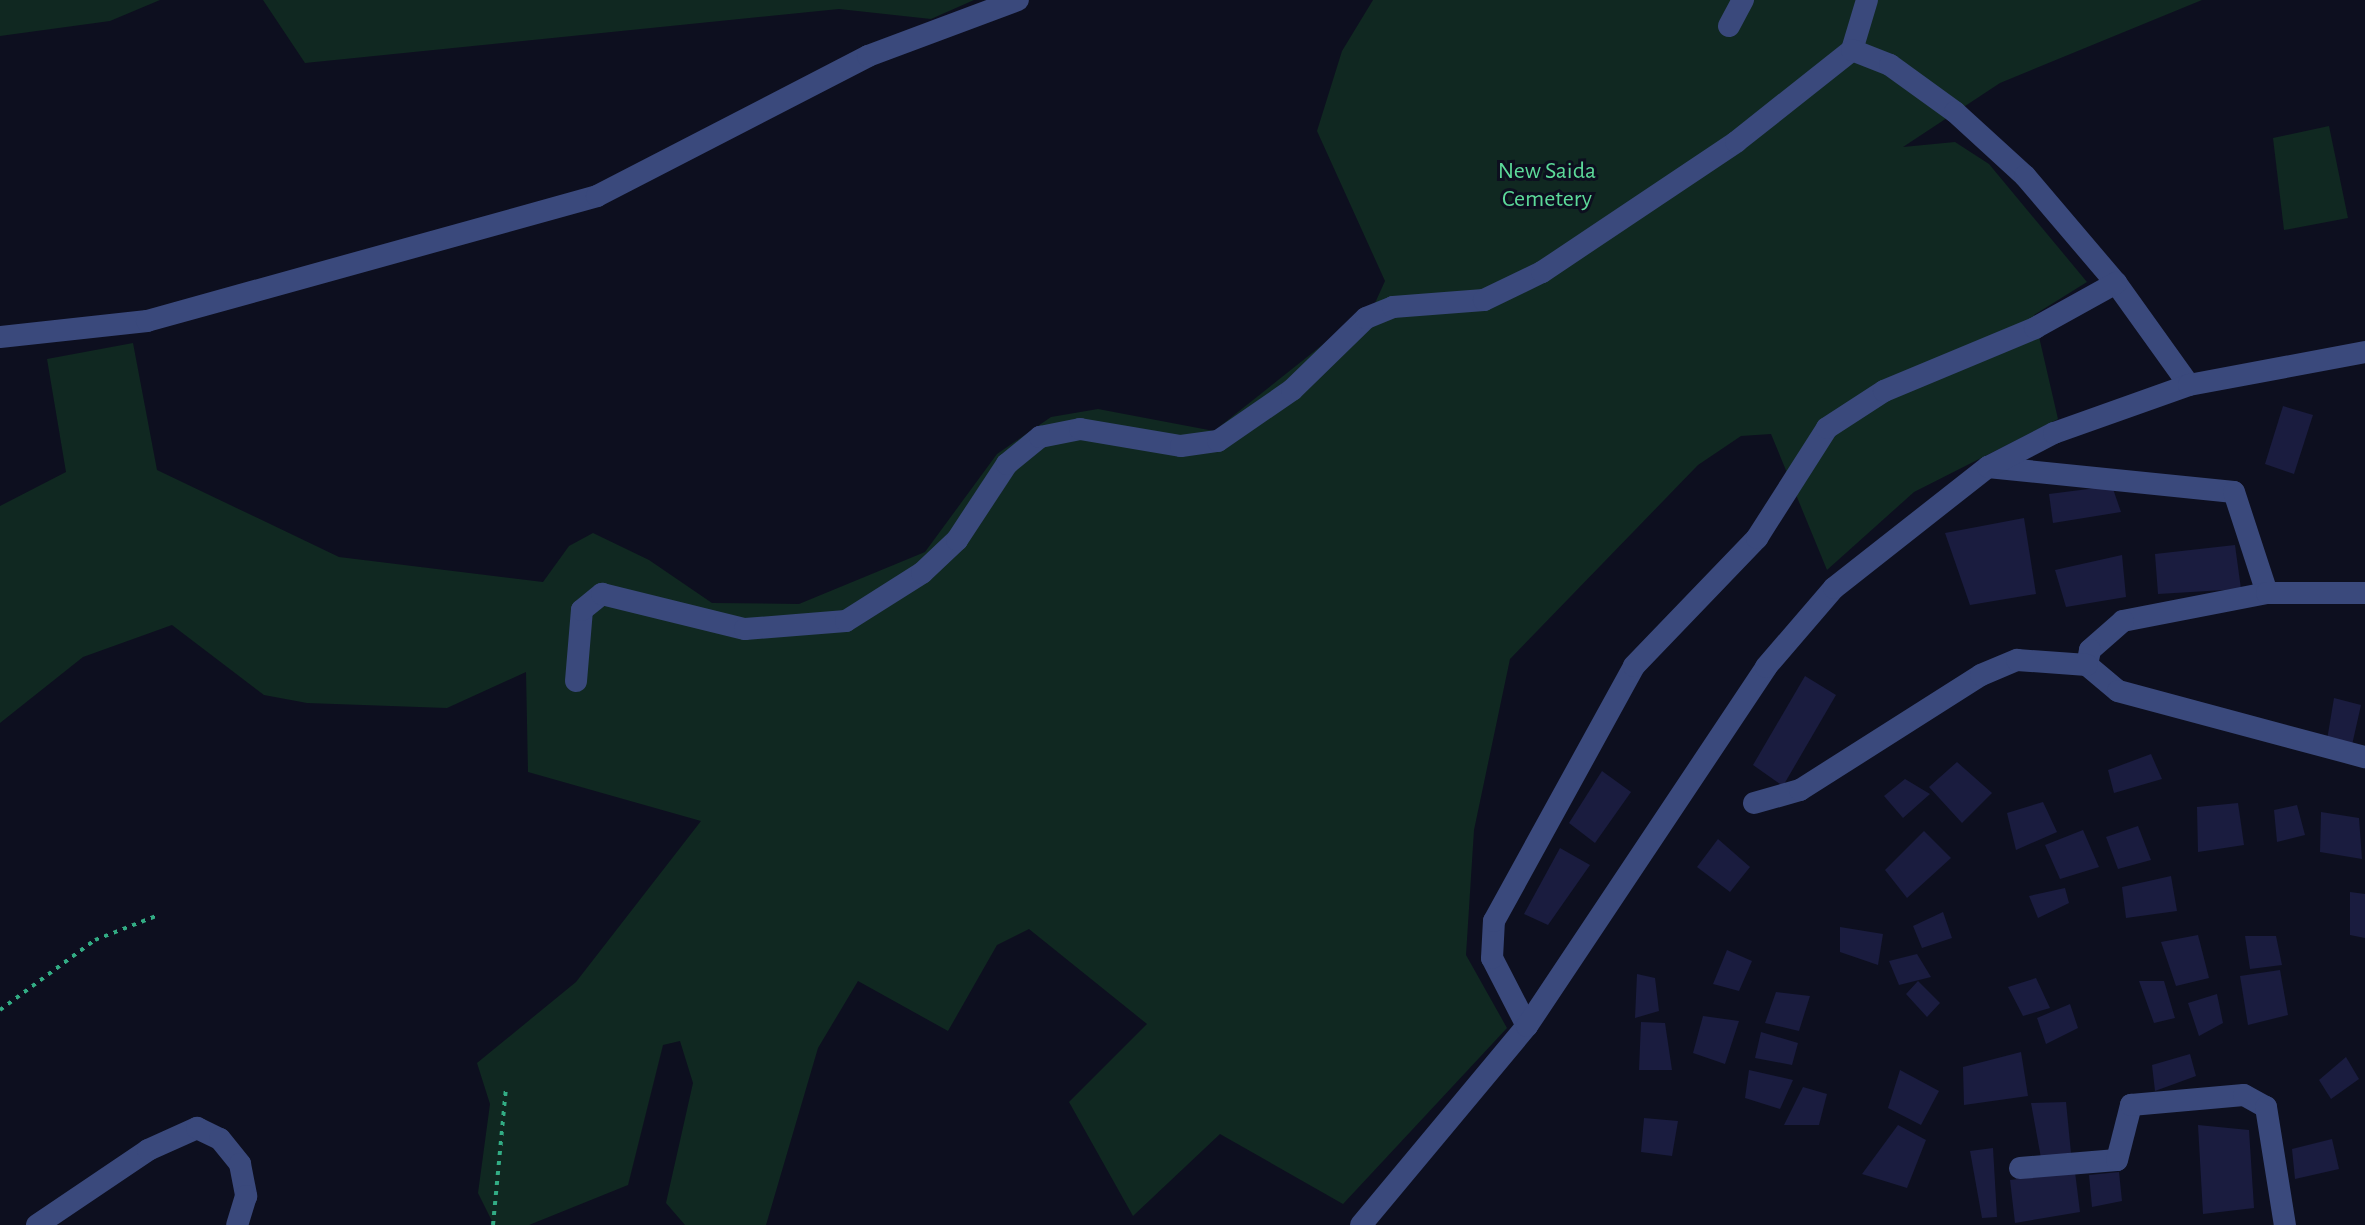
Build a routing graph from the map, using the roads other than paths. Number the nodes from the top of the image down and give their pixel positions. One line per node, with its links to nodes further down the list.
1 (1018, 0): 7 (street)
2 (1743, 0): 4 (street)
3 (1867, 0): 5 (street)
4 (1729, 26)
5 (1852, 50): 6 (street); 14 (street)
6 (2116, 283): 9 (street); 17 (street)
7 (0, 337)
8 (2365, 352): 9 (street)
9 (2189, 385): 10 (street)
10 (1988, 467): 11 (street); 17 (street)
11 (2267, 593): 12 (street); 13 (street)
12 (2365, 593)
13 (2087, 665): 15 (street); 16 (street)
14 (576, 681)
15 (2365, 757)
16 (1754, 803)
17 (1527, 1026): 21 (street)
18 (2020, 1168): 22 (street)
19 (37, 1225): 20 (street)
20 (237, 1225)
21 (1361, 1225)
22 (2285, 1225)

